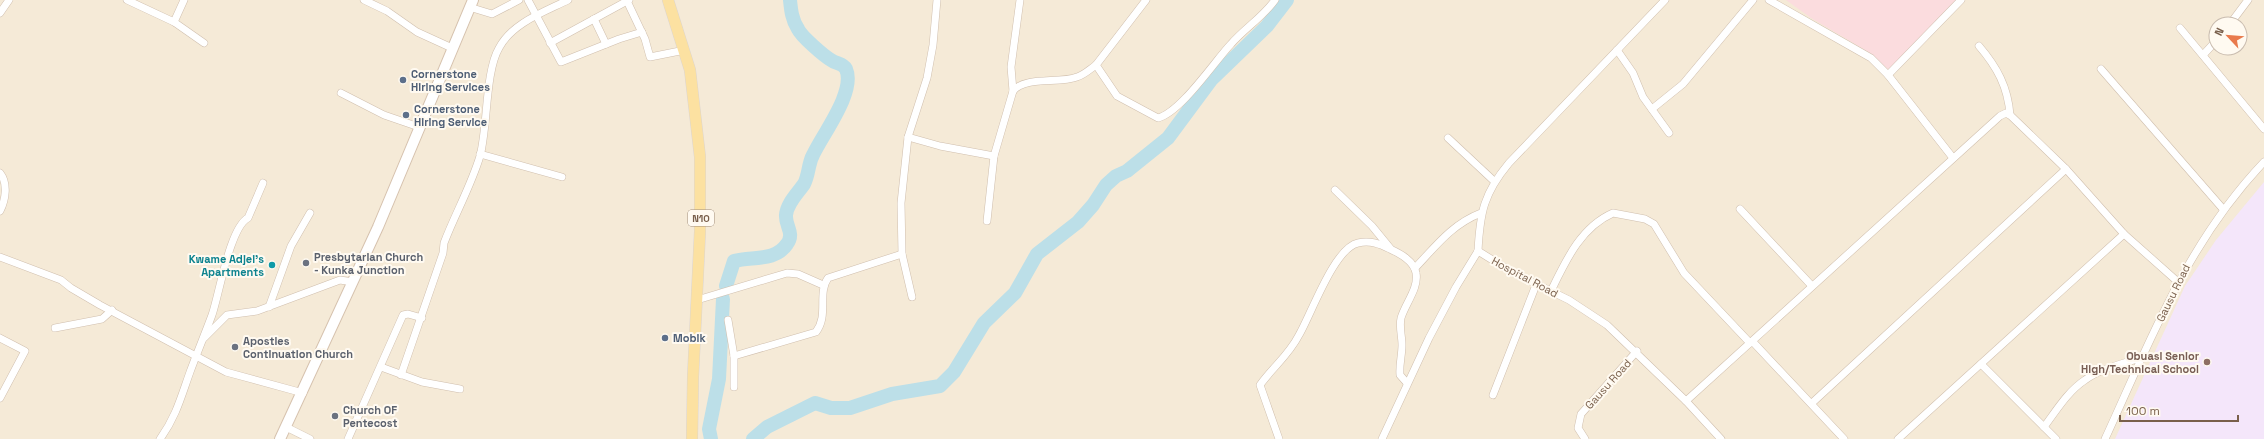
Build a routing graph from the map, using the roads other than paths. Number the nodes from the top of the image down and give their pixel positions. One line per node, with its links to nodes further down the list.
1 (9, 0): 21 (street)
2 (127, 0): 25 (street)
3 (184, 0): 25 (street)
4 (364, 0): 19 (street)
5 (519, 0): 20 (street)
6 (528, 0): 22 (street)
7 (568, 0): 22 (street)
8 (668, 0): 33 (main road, N10)
9 (937, 0): 47 (street)
10 (1020, 0): 40 (street)
11 (1146, 0): 37 (street)
12 (1275, 0): 37 (street)
13 (1665, 0): 34 (street, Hospital Road)
14 (1753, 0): 42 (street)
15 (1769, 0): 39 (street)
16 (1961, 0): 39 (street)
17 (2248, 0): 23 (street)
18 (628, 1): 24 (street); 27 (street)
19 (377, 2): 32 (street)
20 (471, 4): 32 (street)
21 (0, 13)
22 (536, 16): 29 (street); 49 (street)
23 (2236, 16)
24 (594, 19): 29 (street); 30 (street)
25 (174, 22): 28 (street)
26 (2180, 28): 36 (street)
27 (642, 32): 30 (street); 33 (street)
28 (204, 43)
29 (550, 43): 30 (street)
30 (606, 44)
31 (1979, 46): 43 (street)
32 (452, 48): 44 (street)
33 (685, 50): 78 (main road, N10)
34 (1617, 50): 42 (street); 56 (street, Hospital Road)
35 (2208, 50): 36 (street)
36 (2203, 55): 45 (street)
37 (1096, 65): 40 (street)
38 (2101, 69): 60 (street)
39 (1888, 75): 51 (street)
40 (1014, 91): 50 (street)
41 (341, 93): 44 (street)
42 (1652, 108): 46 (street)
43 (2010, 115): 51 (street); 53 (street)
44 (419, 126): 71 (street)
45 (2264, 129)
46 (1669, 133)
47 (908, 137): 50 (street); 68 (street)
48 (1448, 138): 56 (street)
49 (480, 154): 55 (street); 81 (street)
50 (994, 156): 64 (street)
51 (1953, 158): 75 (street)
52 (2264, 162): 60 (street, Gausu Road)
53 (2066, 169): 65 (street); 101 (street)
54 (0, 173): 61 (street)
55 (562, 177)
56 (1494, 181): 63 (street, Hospital Road)
57 (263, 183): 85 (street)
58 (1335, 190): 66 (street)
59 (1740, 209): 75 (street)
60 (2223, 210): 72 (street, Gausu Road)
61 (0, 211)
62 (310, 213): 79 (street)
63 (1481, 213): 67 (street, Hospital Road); 70 (street)
64 (987, 221)
65 (2124, 234): 72 (street); 91 (street)
66 (1391, 249): 70 (street); 109 (street)
67 (1478, 251): 74 (street, Hospital Road); 94 (street)
68 (902, 254): 73 (street); 77 (street)
69 (0, 257): 80 (street)
70 (1415, 268): 94 (street)
71 (353, 282): 79 (street); 97 (street)
72 (2178, 282): 90 (street, Gausu Road)
73 (823, 285): 78 (street); 89 (street)
74 (1536, 285): 76 (street, Hospital Road); 98 (street)
75 (1812, 286): 86 (street)
76 (1551, 291): 86 (street); 87 (street, Hospital Road)
77 (912, 297)
78 (697, 300): 108 (main road, N10)
79 (269, 307): 85 (street)
80 (112, 310): 83 (street); 88 (street)
81 (422, 318): 92 (street); 93 (street)
82 (728, 320): 89 (street)
83 (55, 328)
84 (0, 338): 99 (street)
85 (203, 338): 88 (street)
86 (1752, 343): 100 (street); 101 (street)
87 (1637, 351): 100 (street, Hospital Road); 111 (street, Gausu Road)
88 (197, 356): 97 (street); 104 (street)
89 (734, 356): 95 (street)
90 (2143, 358): 103 (street); 116 (street, Gausu Road)
91 (1981, 364): 103 (street); 114 (street)
92 (381, 367): 93 (street); 107 (street)
93 (401, 375): 96 (street)
94 (1407, 383): 110 (street)
95 (734, 387)
96 (460, 389)
97 (303, 393): 102 (street)
98 (1493, 395)
99 (0, 398)
100 (1686, 401): 112 (street, Hospital Road)
101 (1812, 403): 113 (street)
102 (286, 427): 105 (street); 106 (street)
103 (2044, 427): 115 (street)
104 (160, 439)
105 (280, 439)
106 (310, 439)
107 (348, 439)
108 (692, 439)
109 (1279, 439)
110 (1382, 439)
111 (1585, 439)
112 (1721, 439)
113 (1844, 439)
114 (1898, 439)
115 (2056, 439)
116 (2105, 439)

